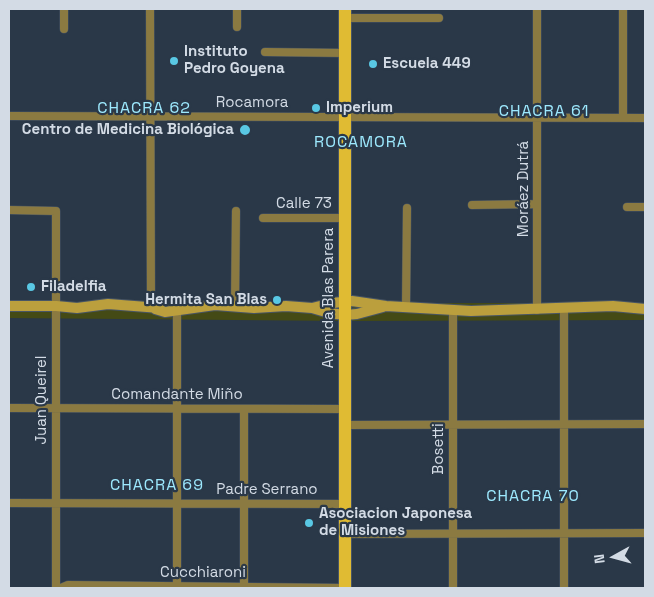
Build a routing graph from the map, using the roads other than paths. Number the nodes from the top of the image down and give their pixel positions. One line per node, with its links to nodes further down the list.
1 (64, 9): 9 (street)
2 (150, 9): 13 (street)
3 (237, 9): 8 (street)
4 (537, 9): 15 (street, Moráez Dutrá)
5 (623, 9): 16 (street)
6 (345, 13): 7 (street); 11 (main road, Avenida Blas Parera)
7 (439, 18)
8 (237, 28)
9 (64, 29)
10 (265, 52): 11 (street)
11 (345, 53): 14 (main road, Avenida Blas Parera)
12 (9, 116): 13 (street, Rocamora)
13 (150, 116): 14 (street, Rocamora); 33 (street)
14 (345, 117): 15 (street, Rocamora); 26 (main road, Avenida Blas Parera)
15 (537, 118): 16 (street, Rocamora); 18 (street, Moráez Dutrá)
16 (623, 118): 17 (street, Rocamora)
17 (645, 118)
18 (537, 204): 19 (street); 39 (street, Moráez Dutrá)
19 (472, 205)
20 (627, 207): 21 (street)
21 (645, 207)
22 (407, 208): 32 (street)
23 (9, 210): 29 (street, Juan Queirel)
24 (236, 211): 30 (street)
25 (263, 218): 26 (street, Calle 73)
26 (345, 218): 27 (main road, Avenida Blas Parera)
27 (345, 301): 31 (main road); 34 (main road); 40 (main road, Avenida Blas Parera)
28 (9, 306): 29 (main road)
29 (56, 306): 33 (main road); 42 (street, Juan Queirel)
30 (235, 306): 34 (main road); 36 (main road)
31 (386, 306): 32 (main road); 40 (main road)
32 (406, 307): 38 (main road)
33 (153, 308): 36 (main road)
34 (312, 308): 40 (main road)
35 (564, 308): 37 (main road); 39 (main road); 47 (street)
36 (175, 309): 43 (street)
37 (645, 309)
38 (453, 310): 39 (main road); 46 (street, Bosetti)
39 (537, 310)
40 (345, 315): 45 (main road, Avenida Blas Parera)
41 (9, 408): 42 (street, Comandante Miño)
42 (56, 408): 43 (street, Comandante Miño); 51 (street, Juan Queirel)
43 (177, 408): 44 (street, Comandante Miño); 52 (street)
44 (244, 409): 45 (street, Comandante Miño); 53 (street)
45 (345, 409): 49 (main road, Avenida Blas Parera)
46 (453, 424): 47 (street); 49 (street); 55 (street, Bosetti)
47 (564, 424): 48 (street); 56 (street)
48 (645, 424)
49 (345, 425): 54 (main road, Avenida Blas Parera)
50 (9, 503): 51 (street, Padre Serrano)
51 (56, 503): 52 (street, Padre Serrano); 61 (street, Juan Queirel)
52 (177, 503): 53 (street, Padre Serrano); 59 (street)
53 (244, 503): 54 (street, Padre Serrano); 60 (street)
54 (345, 504): 58 (main road, Avenida Blas Parera)
55 (453, 533): 56 (street); 58 (street); 64 (street, Bosetti)
56 (564, 533): 57 (street); 65 (street)
57 (645, 533)
58 (345, 534): 63 (main road, Avenida Blas Parera)
59 (177, 587): 60 (street, Cucchiaroni); 62 (street, Cucchiaroni)
60 (244, 587): 63 (street, Cucchiaroni)
61 (56, 588)
62 (61, 588)
63 (345, 588)
64 (453, 588)
65 (564, 588)

